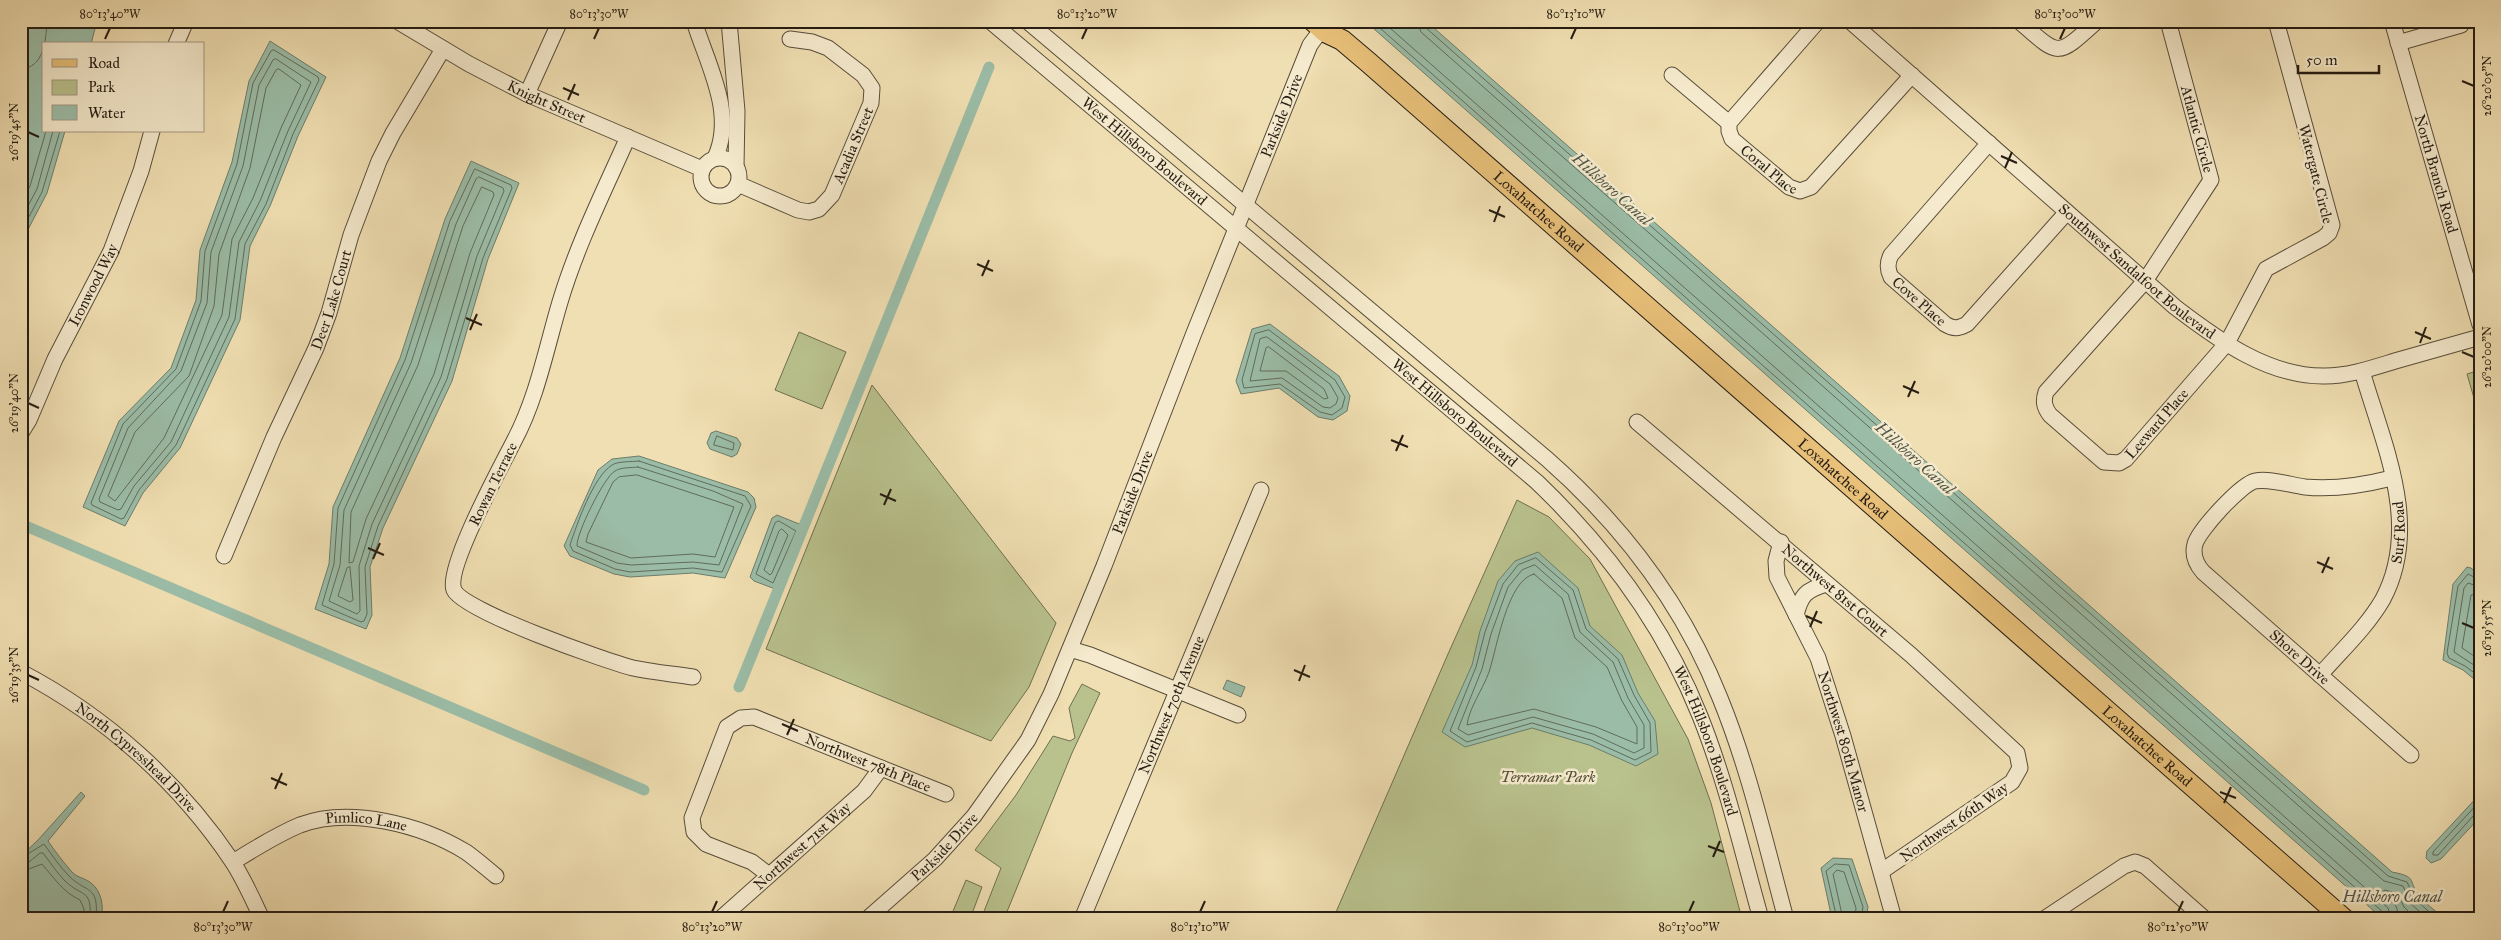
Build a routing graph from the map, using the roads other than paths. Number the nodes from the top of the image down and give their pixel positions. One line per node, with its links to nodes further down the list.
1 (186, 21): 18 (street)
2 (397, 21): 20 (street, Knight Street)
3 (560, 21): 23 (street)
4 (694, 21): 28 (street)
5 (730, 21): 29 (street)
6 (990, 21): 34 (street, West Hillsboro Boulevard)
7 (1028, 21): 32 (street, West Hillsboro Boulevard)
8 (1818, 21): 24 (street)
9 (1850, 21): 22 (street, Southwest Sandalfoot Boulevard)
10 (2019, 21): 11 (street)
11 (2097, 21)
12 (2168, 21): 35 (street, Atlantic Circle)
13 (2276, 21): 38 (street, Watergate Circle)
14 (2392, 21): 19 (street, North Branch Road)
15 (1323, 23): 32 (street, Parkside Drive); 71 (main road, Loxahatchee Road)
16 (2461, 25): 19 (street)
17 (790, 39): 31 (street, Acadia Street)
18 (177, 42)
19 (2398, 43): 36 (street, North Branch Road)
20 (443, 49): 23 (street, Knight Street); 45 (street, Deer Lake Court)
21 (1672, 75): 24 (street)
22 (1912, 75): 24 (street, Coral Place); 27 (street, Southwest Sandalfoot Boulevard)
23 (527, 94): 26 (street, Knight Street)
24 (1729, 123)
25 (152, 132): 41 (street, Ironwood Way)
26 (628, 137): 30 (street, Knight Street); 51 (street, Rowan Terrace)
27 (1989, 143): 33 (street, Southwest Sandalfoot Boulevard); 33 (street, Cove Place)
28 (715, 158): 29 (street); 30 (street)
29 (736, 167): 31 (street)
30 (702, 169): 31 (street)
31 (738, 184)
32 (1245, 205): 34 (street, Parkside Drive); 67 (street, West Hillsboro Boulevard)
33 (2067, 212): 35 (street, Southwest Sandalfoot Boulevard)
34 (1236, 229): 48 (street, Parkside Drive); 66 (street, West Hillsboro Boulevard)
35 (2145, 281): 38 (street, Southwest Sandalfoot Boulevard); 38 (street, Leeward Place)
36 (2480, 325)
37 (2480, 337): 39 (street, Southwest Sandalfoot Boulevard)
38 (2226, 343): 39 (street, Southwest Sandalfoot Boulevard)
39 (2362, 371): 42 (street, Surf Road)
40 (1637, 422): 44 (street, Northwest 81st Court)
41 (21, 433)
42 (2392, 478): 50 (street, Surf Road); 50 (street, Shore Drive)
43 (1262, 490): 52 (street, Northwest 70th Avenue)
44 (1781, 542): 46 (street, Northwest 81st Court); 47 (street, Northwest 80th Manor)
45 (224, 556)
46 (1826, 584): 47 (street); 56 (street, Northwest 81st Court)
47 (1796, 615): 59 (street, Northwest 80th Manor)
48 (1070, 649): 52 (street); 64 (street, Parkside Drive)
49 (21, 672): 58 (street, North Cypresshead Drive)
50 (2320, 675): 54 (street, Shore Drive)
51 (693, 676)
52 (1179, 690): 53 (street); 65 (street, Northwest 70th Avenue)
53 (1238, 715)
54 (2411, 755)
55 (881, 768): 57 (street, Northwest 78th Place); 60 (street, Northwest 71st Way); 60 (street, Northwest 78th Place)
56 (2020, 768): 59 (street, Northwest 66th Way)
57 (946, 794)
58 (233, 862): 61 (street, Pimlico Lane); 62 (street, North Cypresshead Drive)
59 (1882, 872): 68 (street, Northwest 80th Manor)
60 (769, 875): 63 (street, Northwest 71st Way)
61 (496, 876)
62 (262, 919)
63 (720, 919)
64 (867, 919)
65 (1082, 919)
66 (1761, 919)
67 (1786, 919)
68 (1894, 919)
69 (2044, 919): 70 (street)
70 (2205, 919)
71 (2344, 919)

